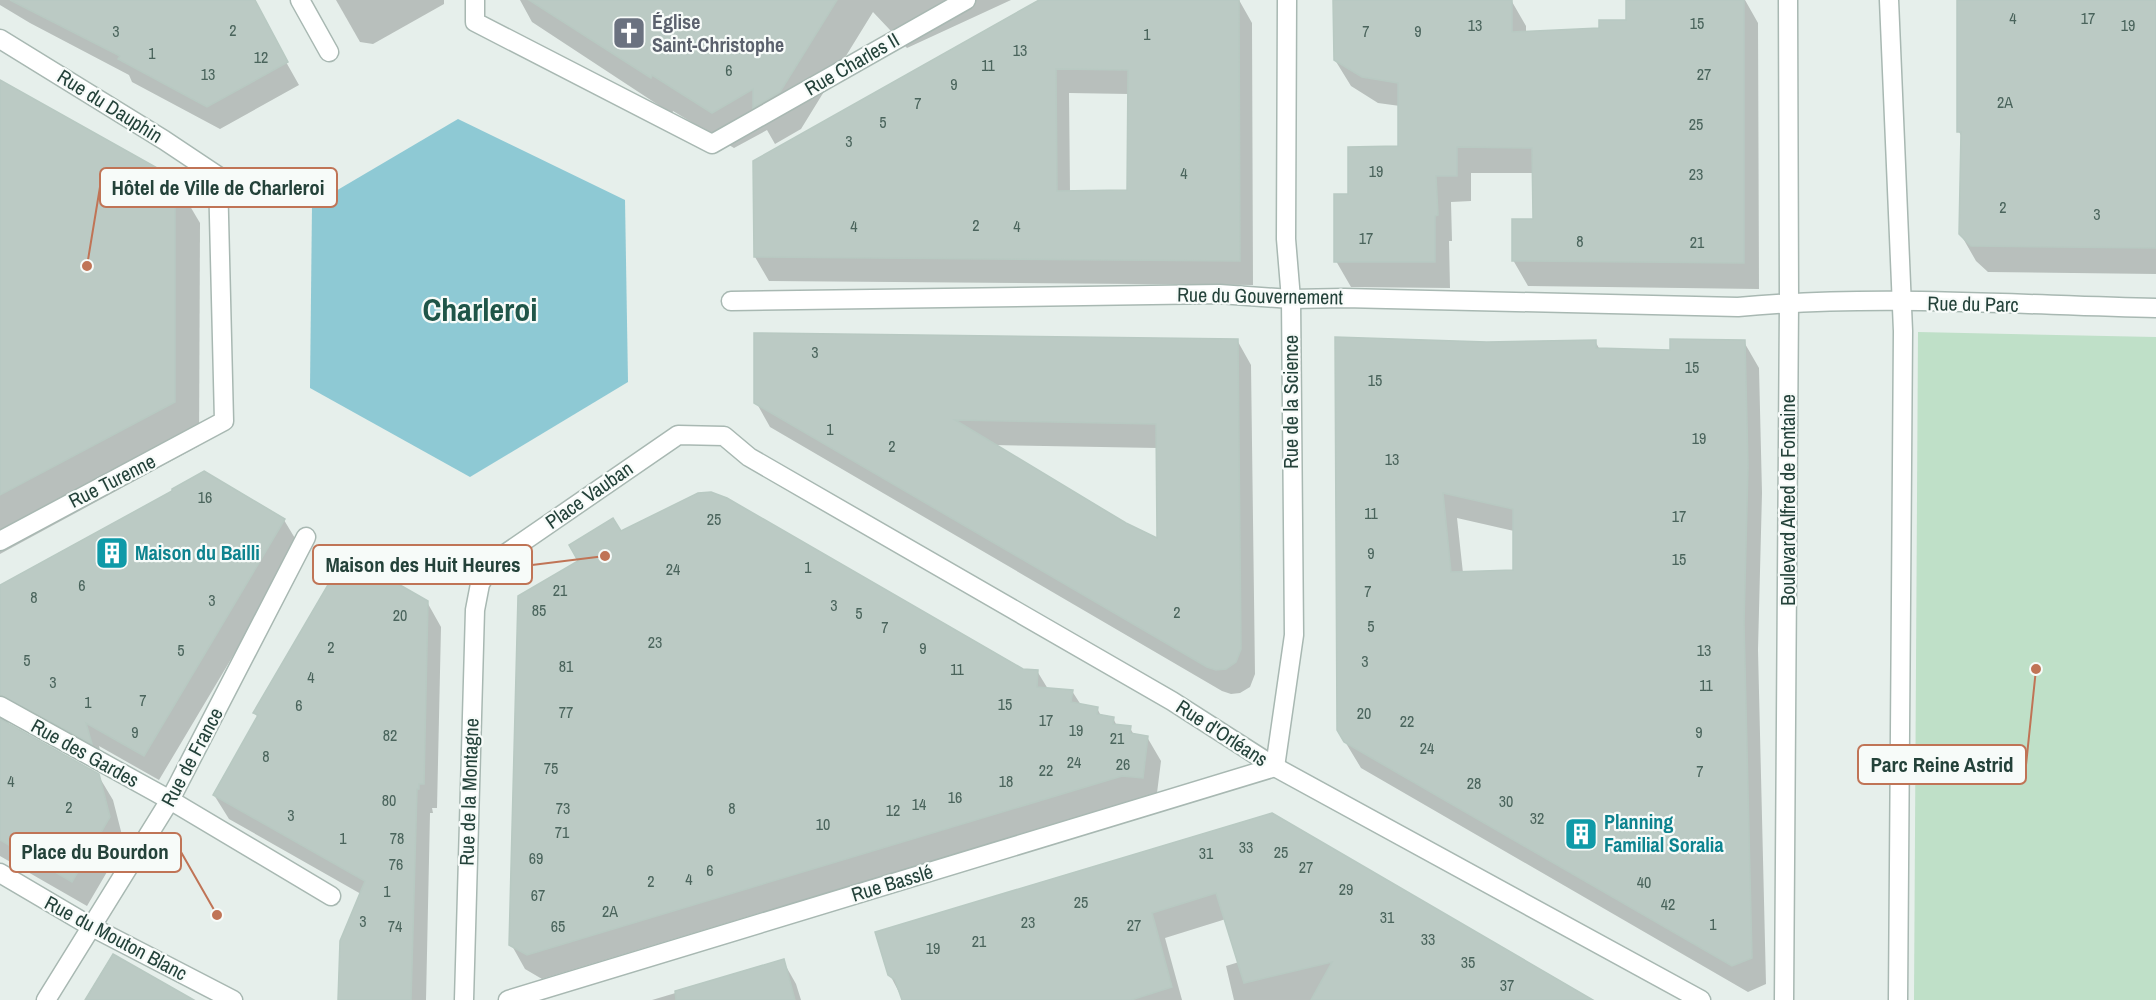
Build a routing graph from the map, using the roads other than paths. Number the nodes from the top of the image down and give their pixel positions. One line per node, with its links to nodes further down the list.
1 (300, 0): 8 (street)
2 (475, 0): 3 (street, Rue Charles II)
3 (966, 0)
4 (1287, 0): 9 (street, Rue de la Science)
5 (1788, 0): 11 (street, Boulevard Alfred de Fontaine)
6 (1889, 0): 12 (street)
7 (0, 39): 14 (street, Rue du Dauphin)
8 (329, 52)
9 (1291, 299): 10 (street, Rue du Gouvernement); 11 (street, Rue du Gouvernement); 20 (street, Rue de la Science)
10 (731, 301)
11 (1789, 302): 12 (street, Rue du Parc); 30 (street, Boulevard Alfred de Fontaine)
12 (1901, 302): 13 (street, Rue du Parc); 31 (street)
13 (2156, 308)
14 (224, 421): 17 (street, Rue Turenne)
15 (678, 435): 18 (street, Place Vauban); 20 (street, Rue d'Orléans)
16 (306, 537): 21 (street, Rue de France)
17 (0, 541)
18 (480, 584): 27 (street, Rue de la Montagne)
19 (0, 706): 21 (street, Rue des Gardes)
20 (1275, 767): 28 (street, Rue Basslé); 29 (street, Rue d'Orléans)
21 (170, 800): 23 (street, Rue des Gardes); 24 (street, Rue de France)
22 (0, 873): 24 (street, Rue du Mouton Blanc)
23 (332, 896)
24 (90, 926): 25 (street, Rue de France); 26 (street, Rue du Mouton Blanc)
25 (46, 1000)
26 (233, 1000)
27 (464, 1000)
28 (508, 1000)
29 (1701, 1000)
30 (1784, 1000)
31 (1898, 1000)

